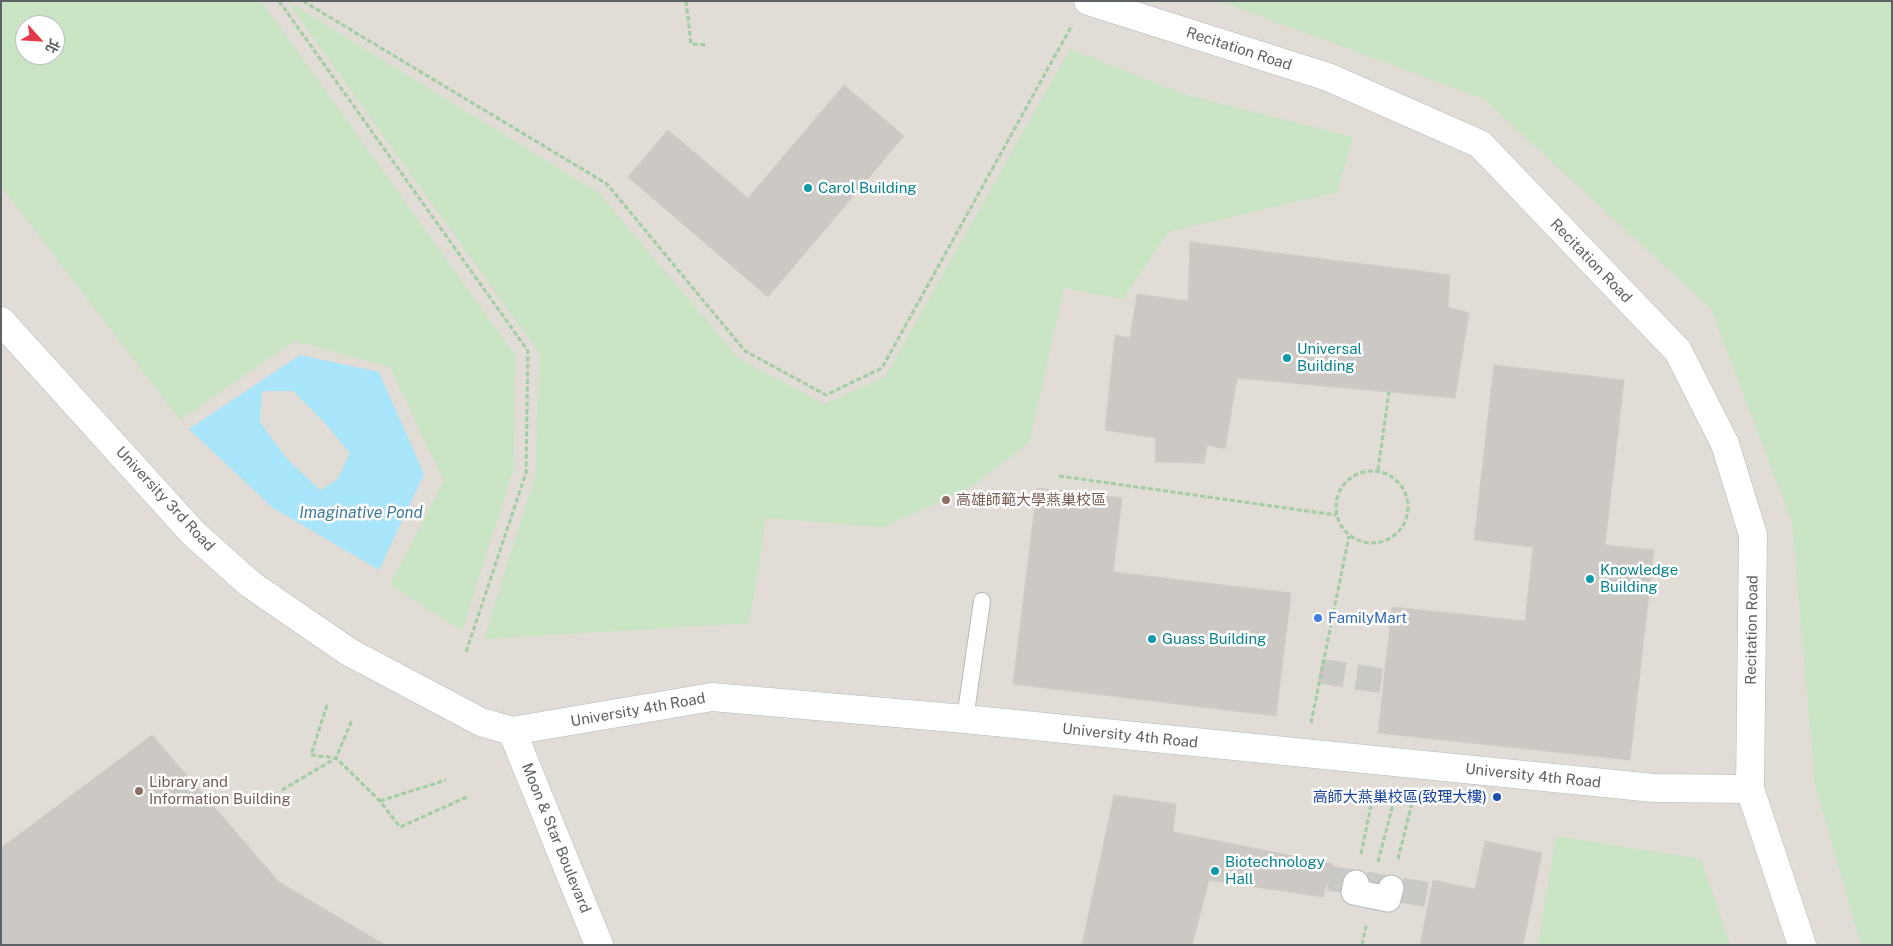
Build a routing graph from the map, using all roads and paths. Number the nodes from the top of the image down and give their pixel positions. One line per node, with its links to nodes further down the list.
1 (279, 1): 13 (path)
2 (304, 1): 4 (path)
3 (686, 1): 5 (path)
4 (1082, 10): 22 (street, Recitation Road)
5 (706, 45)
6 (1, 321): 17 (street, University 3rd Road)
7 (1390, 392): 8 (path)
8 (1378, 470): 10 (path); 11 (path)
9 (1059, 476): 10 (path)
10 (1336, 515): 11 (path)
11 (1349, 536): 18 (path)
12 (982, 601): 15 (lane)
13 (466, 652)
14 (327, 705): 19 (path)
15 (964, 719): 17 (street, University 4th Road); 18 (street, University 4th Road)
16 (352, 720): 19 (path)
17 (512, 731): 29 (street, Moon & Star Boulevard)
18 (1306, 754): 20 (street, University 4th Road)
19 (336, 758): 23 (path); 25 (path)
20 (1401, 763): 22 (street, University 4th Road); 26 (path); 27 (path); 28 (path)
21 (446, 780): 25 (path)
22 (1750, 789): 30 (street)
23 (282, 790)
24 (467, 797): 25 (path)
25 (380, 801)
26 (1377, 867)
27 (1356, 883): 28 (street)
28 (1391, 888)
29 (599, 945)
30 (1802, 945)

